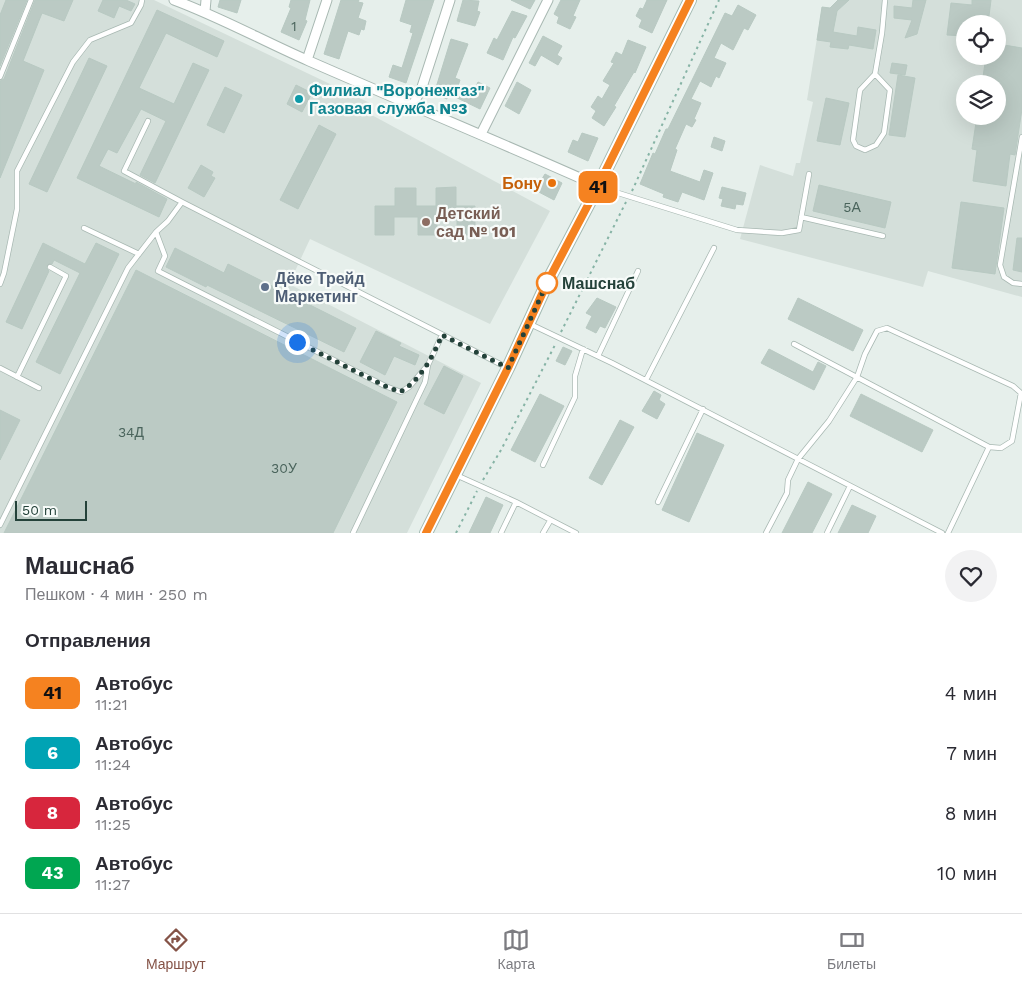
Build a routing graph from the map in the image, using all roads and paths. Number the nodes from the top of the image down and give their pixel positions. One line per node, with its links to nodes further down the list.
1 (31, 0): 14 (lane)
2 (142, 0): 31 (lane)
3 (174, 0): 11 (street)
4 (206, 0): 11 (street)
5 (327, 0): 12 (street)
6 (450, 0): 15 (street)
7 (548, 0): 17 (street)
8 (690, 0): 20 (main road)
9 (720, 0): 21 (path)
10 (885, 0): 13 (lane)
11 (204, 11): 12 (street)
12 (307, 60): 15 (street)
13 (875, 74): 13 (lane)
14 (0, 77)
15 (413, 105): 17 (street)
16 (148, 121): 22 (lane)
17 (481, 134): 20 (street)
18 (1022, 137): 32 (lane)
19 (809, 174): 23 (lane)
20 (598, 186): 21 (lane); 33 (main road)
21 (629, 196): 23 (lane); 35 (path)
22 (182, 202): 25 (lane); 34 (lane)
23 (801, 217): 26 (lane)
24 (84, 228): 28 (lane)
25 (156, 232): 28 (lane); 39 (lane)
26 (883, 236)
27 (714, 248): 44 (lane)
28 (139, 254): 56 (lane)
29 (50, 267): 42 (lane)
30 (638, 271): 38 (lane)
31 (0, 284)
32 (1022, 284)
33 (529, 324): 35 (lane); 41 (main road)
34 (442, 335): 39 (lane); 41 (lane)
35 (559, 337): 37 (lane); 51 (path)
36 (794, 344): 43 (lane)
37 (583, 349): 38 (lane); 49 (lane)
38 (598, 356): 44 (lane)
39 (428, 365): 57 (lane)
40 (0, 368): 42 (lane)
41 (508, 368): 50 (main road)
42 (17, 376): 45 (lane)
43 (857, 377): 47 (lane); 47 (lane); 48 (lane)
44 (646, 380): 46 (lane)
45 (39, 388)
46 (702, 409): 48 (lane); 54 (lane)
47 (989, 447): 66 (lane)
48 (798, 459): 52 (lane); 63 (lane)
49 (543, 465)
50 (455, 475): 51 (lane); 58 (main road)
51 (480, 486): 53 (lane); 59 (path)
52 (850, 486): 64 (lane); 65 (lane)
53 (516, 502): 55 (lane); 60 (lane)
54 (658, 502)
55 (550, 521): 61 (lane); 62 (lane)
56 (0, 526)
57 (353, 533)
58 (426, 533)
59 (456, 533)
60 (501, 533)
61 (544, 533)
62 (576, 533)
63 (766, 533)
64 (827, 533)
65 (942, 533)
66 (948, 533)

